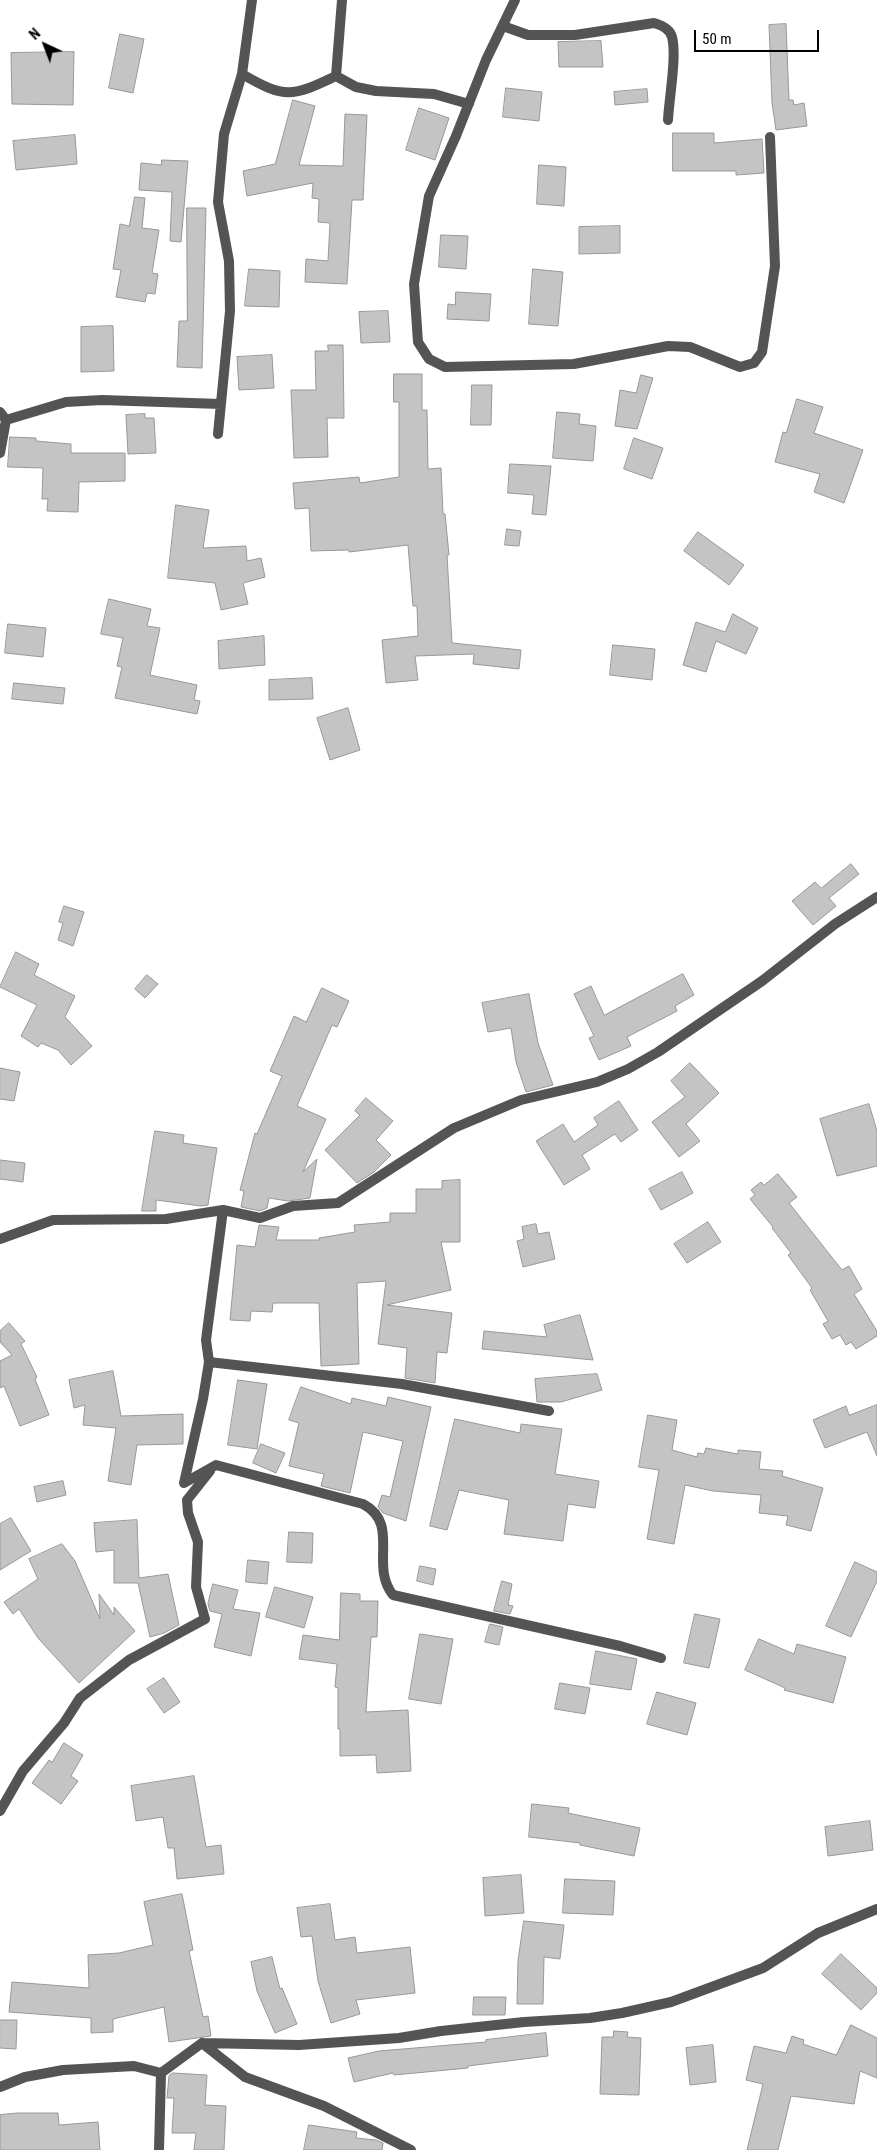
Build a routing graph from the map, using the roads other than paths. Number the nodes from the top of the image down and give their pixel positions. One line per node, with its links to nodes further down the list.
1 (252, 0): 5 (street)
2 (342, 0): 6 (street)
3 (515, 0): 4 (street)
4 (503, 26): 7 (street); 8 (street)
5 (242, 74): 6 (street); 10 (street)
6 (336, 76): 7 (street)
7 (469, 104): 9 (street)
8 (668, 120)
9 (770, 137)
10 (220, 404): 11 (street); 12 (street)
11 (3, 416): 13 (street)
12 (218, 434)
13 (0, 453)
14 (877, 896): 15 (street)
15 (223, 1210): 16 (street); 17 (street)
16 (0, 1239)
17 (209, 1362): 18 (street); 19 (street)
18 (549, 1411)
19 (216, 1465): 20 (street); 21 (street)
20 (661, 1658)
21 (0, 1811)
22 (877, 1909): 23 (street)
23 (202, 2044): 24 (street); 27 (street)
24 (161, 2073): 25 (street); 26 (street)
25 (0, 2087)
26 (160, 2150)
27 (411, 2150)

